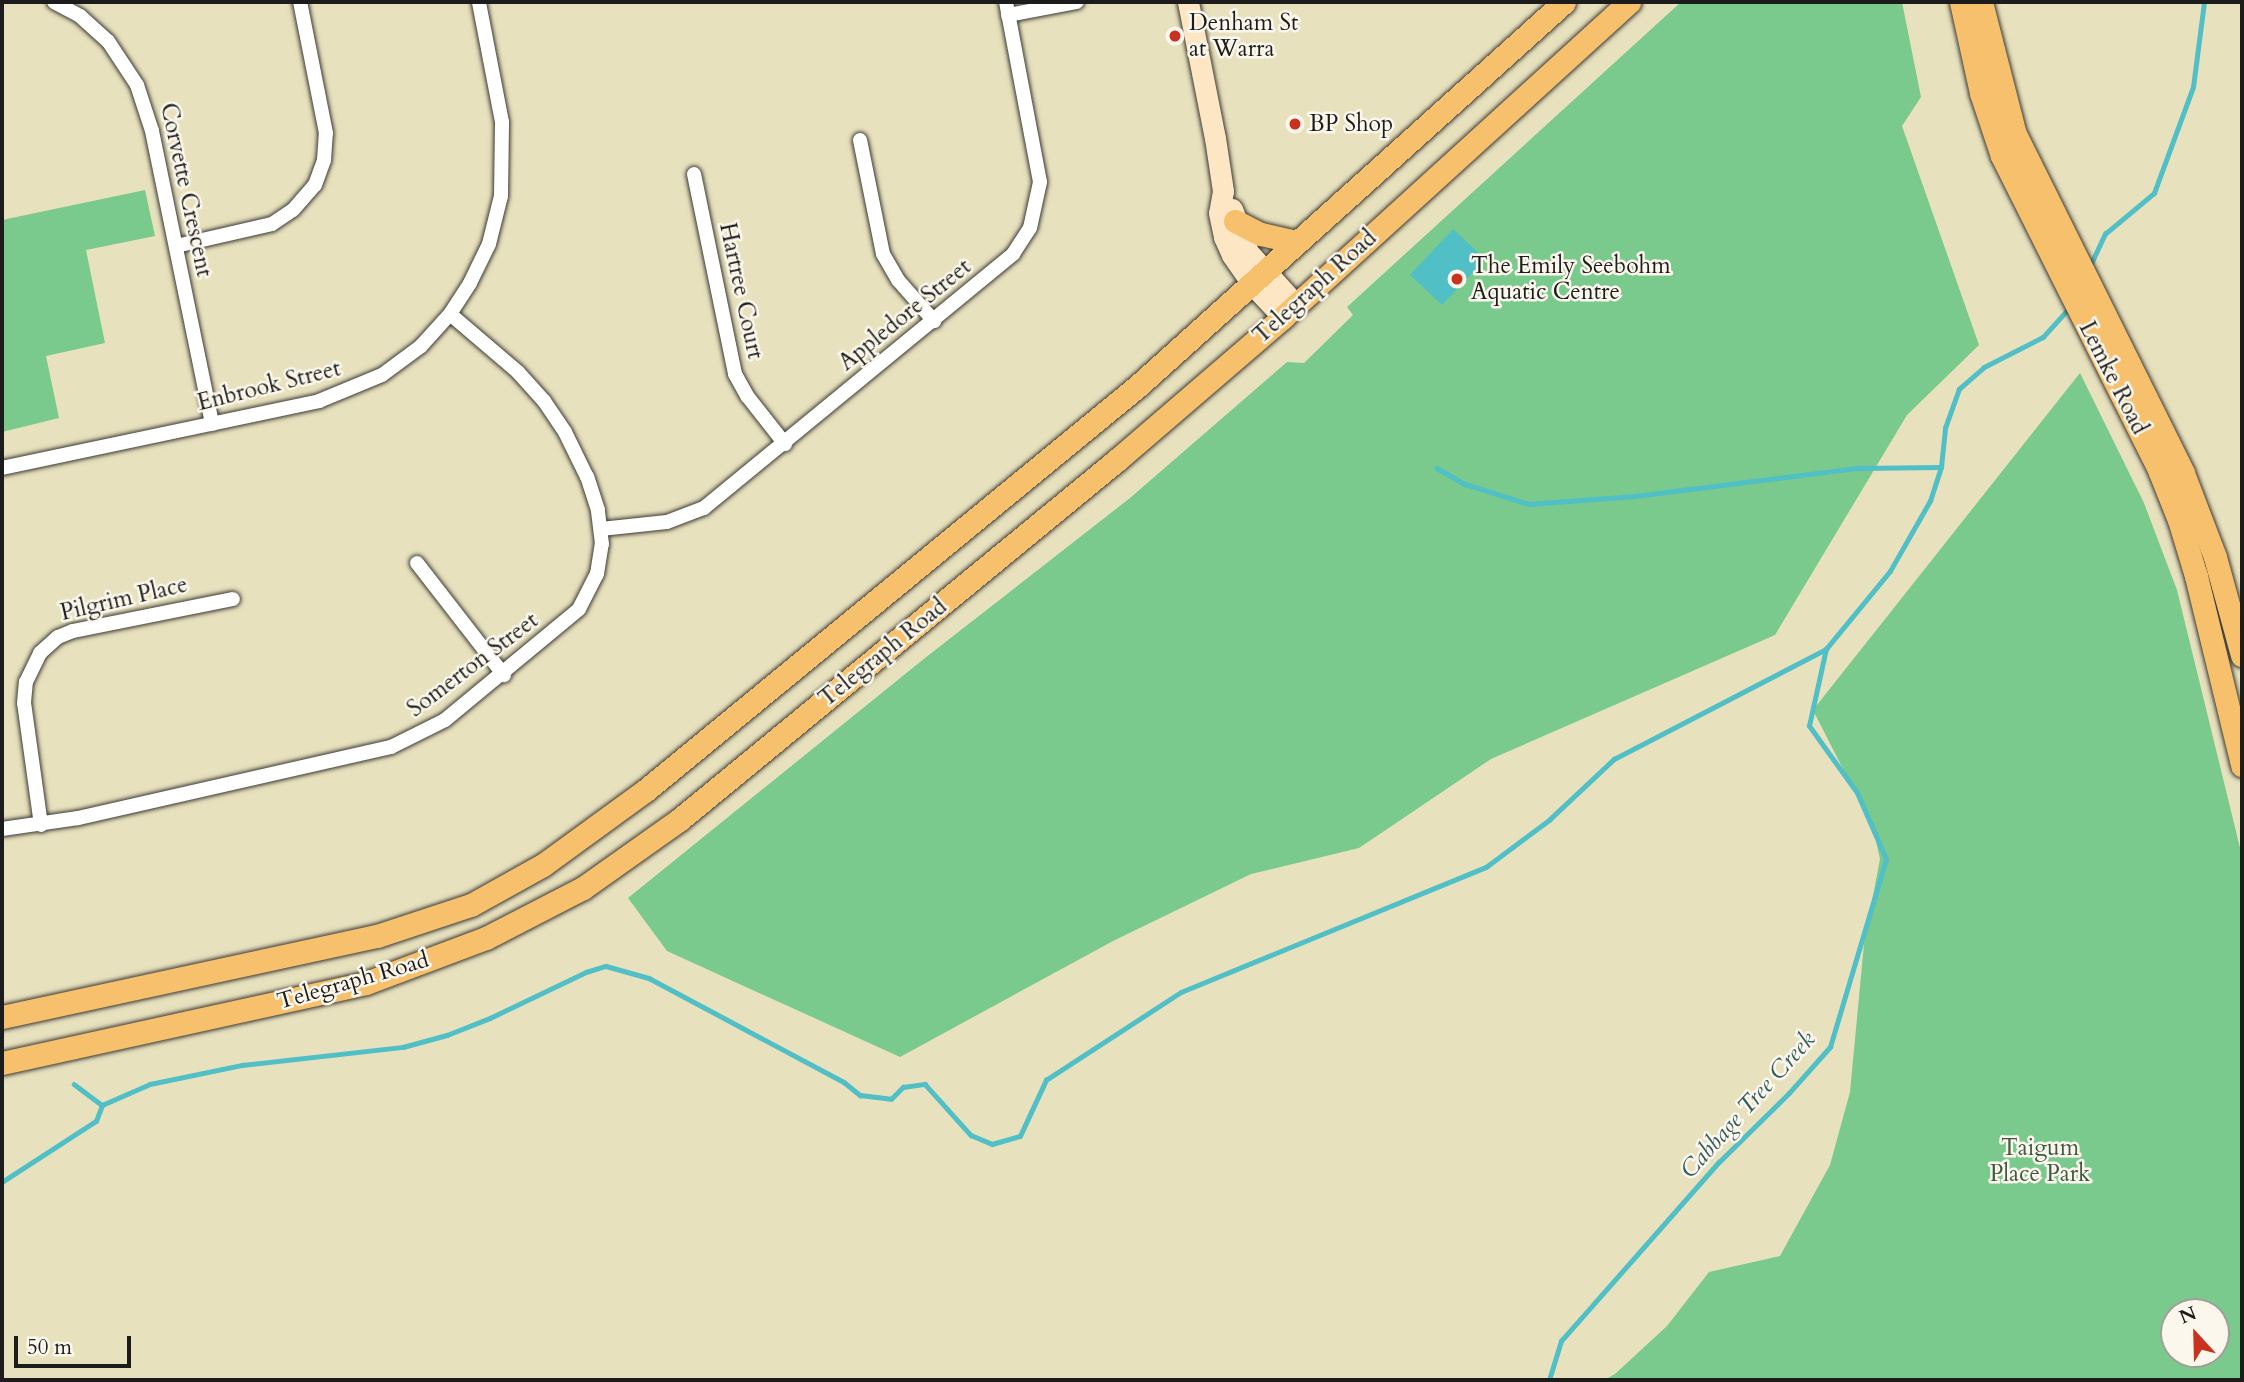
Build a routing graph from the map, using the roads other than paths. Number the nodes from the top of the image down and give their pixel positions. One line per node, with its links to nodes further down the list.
1 (54, 2): 17 (street, Corvette Crescent)
2 (300, 2): 17 (street)
3 (479, 2): 20 (street, Enbrook Street)
4 (1077, 2): 10 (street)
5 (1188, 2): 13 (street)
6 (1564, 2): 16 (main road, Telegraph Road)
7 (1629, 2): 19 (main road, Telegraph Road)
8 (1961, 2): 14 (main road, Lemke Road)
9 (1981, 2): 14 (main road, Lemke Road)
10 (1007, 9): 21 (street, Appledore Street)
11 (860, 140): 21 (street)
12 (694, 174): 23 (street, Hartree Court)
13 (1223, 191): 15 (street); 18 (street)
14 (2032, 195): 28 (main road, Lemke Road); 30 (main road, Lemke Road)
15 (1235, 221): 16 (main road); 18 (street)
16 (1297, 242): 18 (main road, Telegraph Road)
17 (176, 246): 22 (street, Corvette Crescent)
18 (1258, 279): 19 (street); 33 (main road, Telegraph Road)
19 (1289, 311): 34 (main road, Telegraph Road)
20 (450, 314): 22 (street, Enbrook Street); 25 (street, Somerton Street)
21 (934, 321): 23 (street, Appledore Street)
22 (212, 424): 24 (street, Enbrook Street)
23 (785, 444): 25 (street, Appledore Street)
24 (2, 468)
25 (601, 529): 29 (street, Somerton Street)
26 (417, 563): 29 (street)
27 (233, 599): 31 (street, Pilgrim Place)
28 (2242, 655)
29 (504, 675): 31 (street, Somerton Street)
30 (2242, 765)
31 (41, 825): 32 (street, Somerton Street)
32 (2, 829)
33 (2, 1017)
34 (2, 1063)

